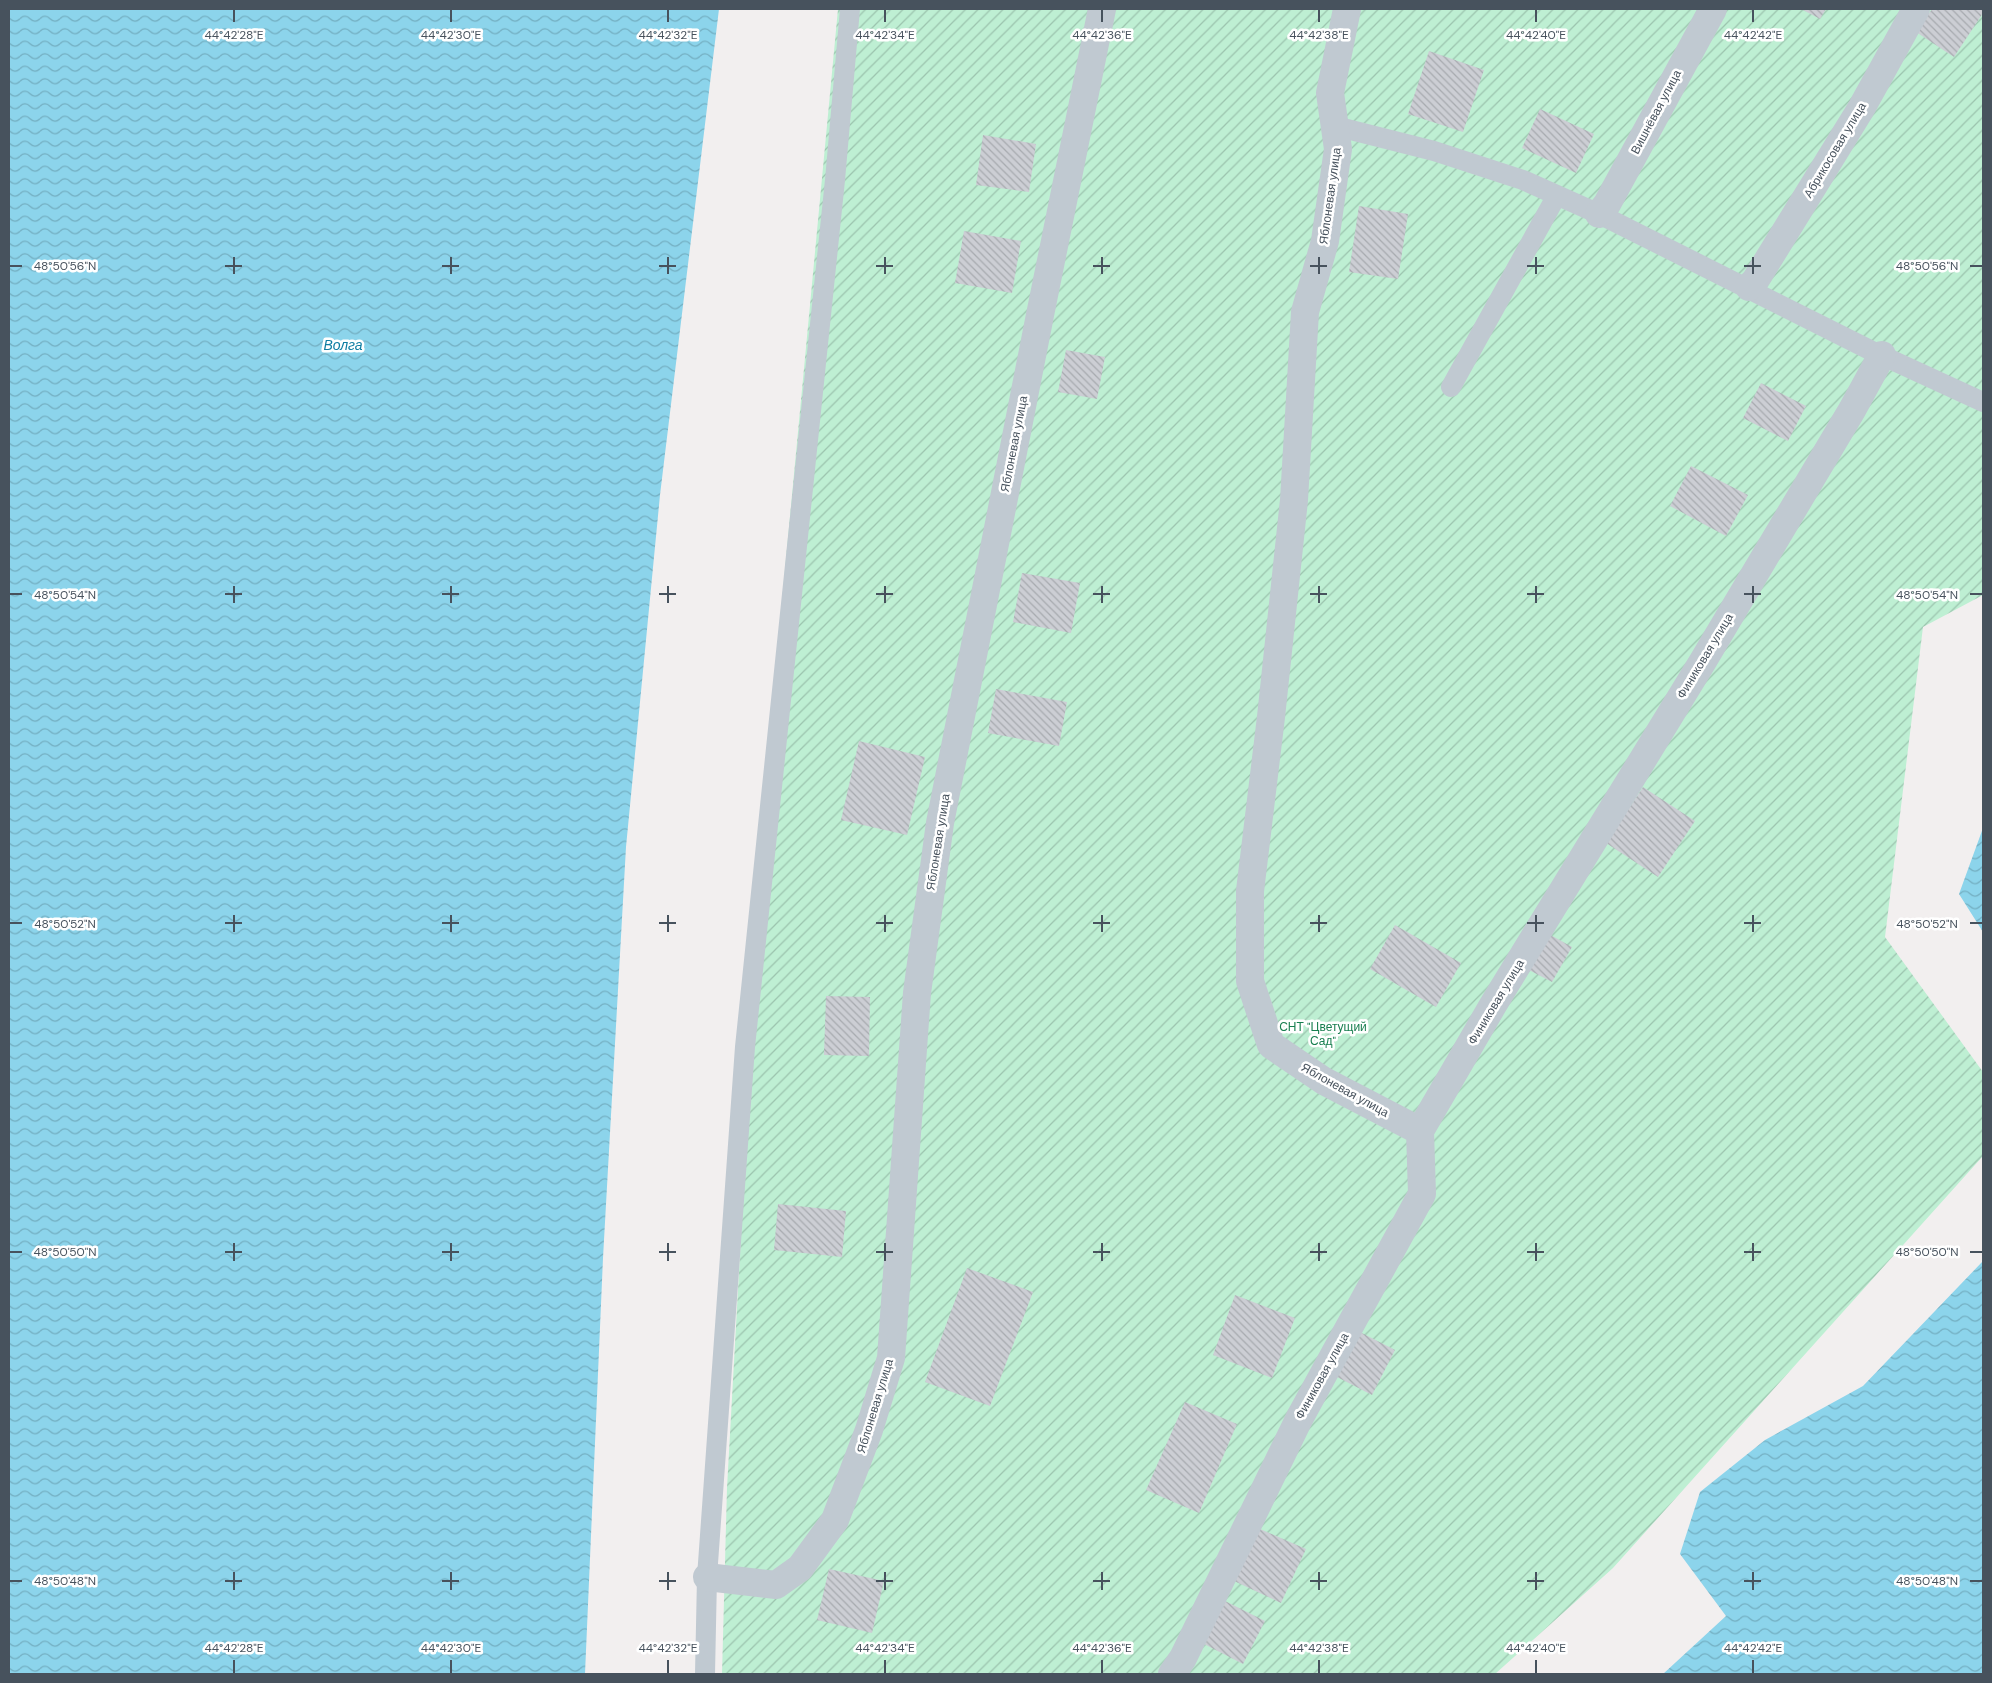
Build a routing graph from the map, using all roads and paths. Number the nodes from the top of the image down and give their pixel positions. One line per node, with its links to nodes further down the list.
1 (850, 9): 14 (lane)
2 (1102, 9): 14 (street, Яблоневая улица)
3 (1347, 9): 6 (street, Яблоневая улица)
4 (1713, 9): 8 (street, Вишнёвая улица)
5 (1916, 9): 9 (street, Абрикосовая улица)
6 (1335, 126): 7 (lane); 13 (street, Яблоневая улица)
7 (1557, 195): 8 (lane); 11 (lane)
8 (1599, 214): 9 (lane)
9 (1749, 288): 10 (lane)
10 (1882, 355): 12 (lane); 13 (street, Финиковая улица)
11 (1451, 387)
12 (1983, 402)
13 (1420, 1131): 16 (street, Финиковая улица)
14 (707, 1576): 15 (lane)
15 (705, 1674)
16 (1172, 1674)

